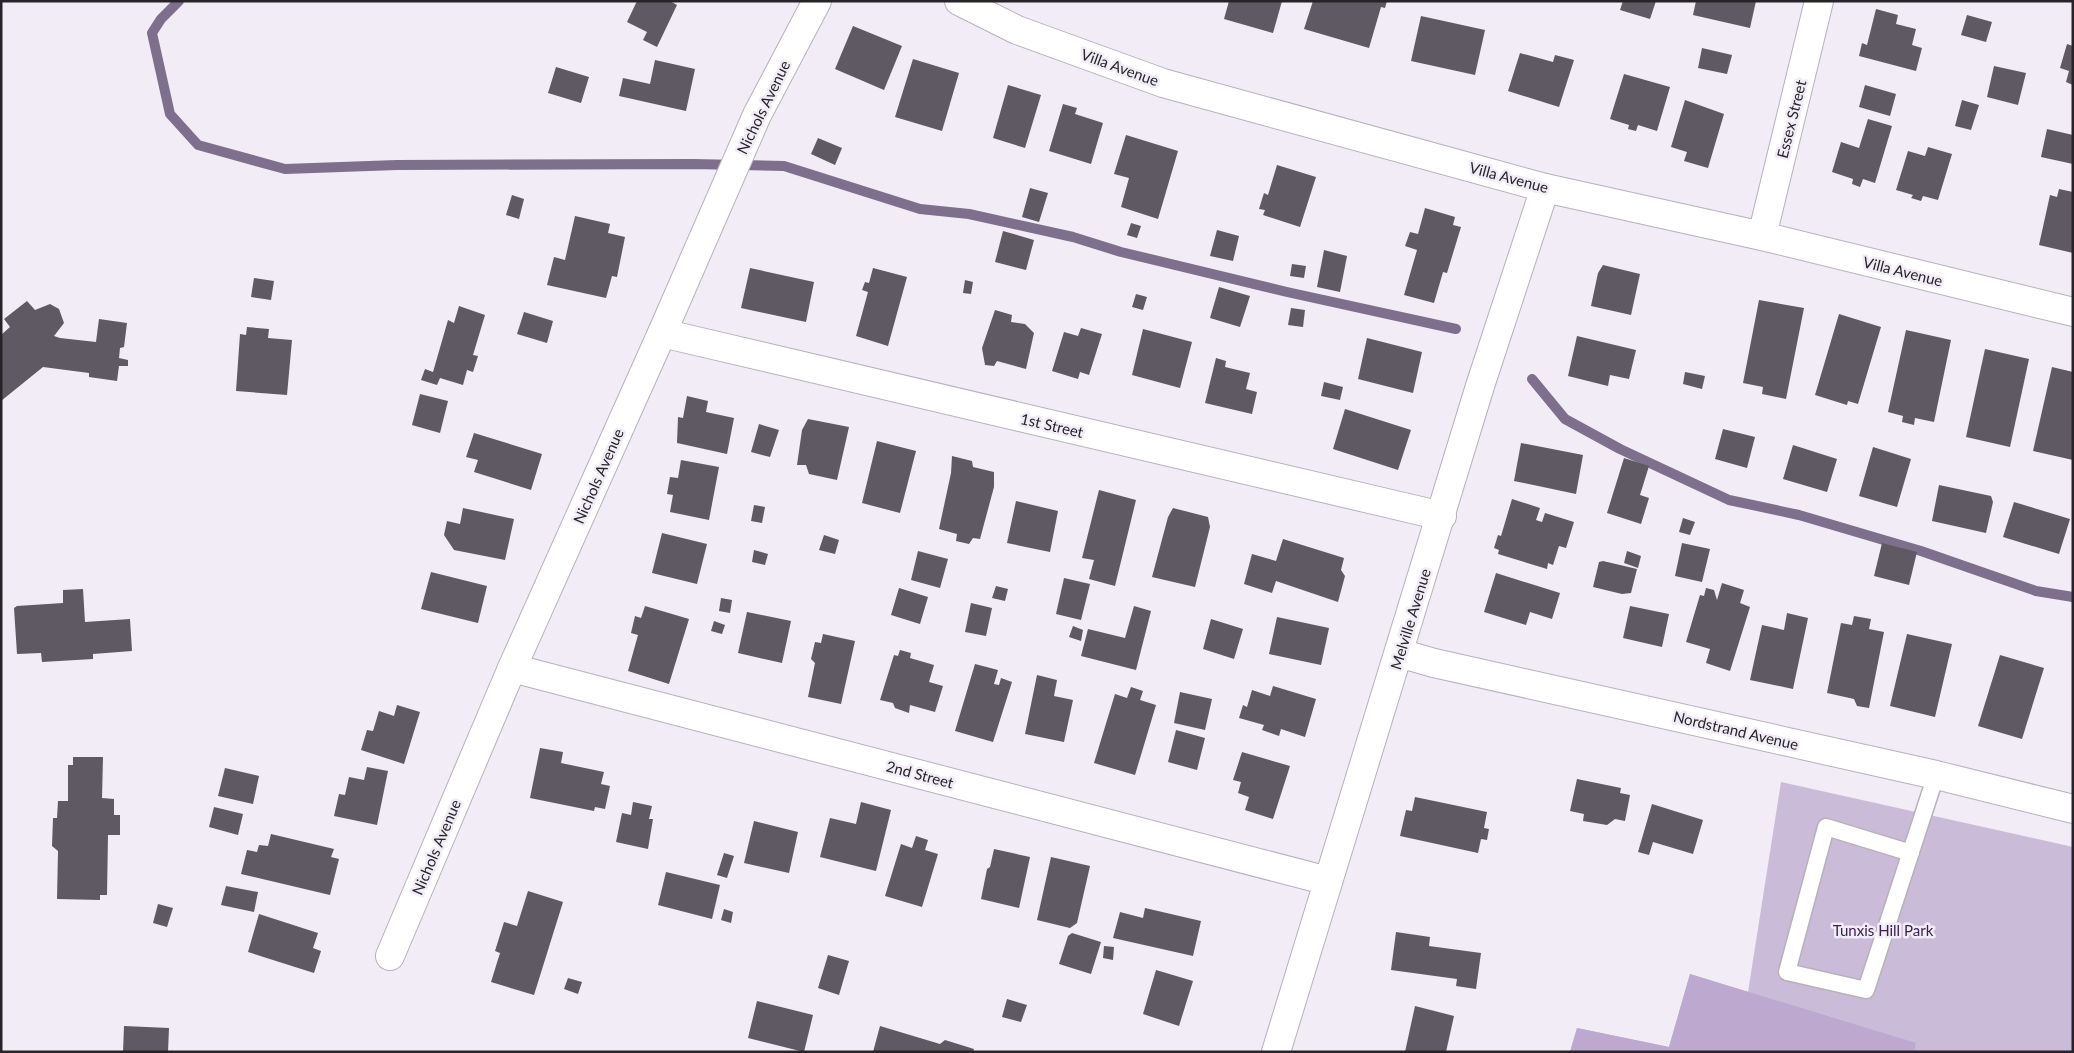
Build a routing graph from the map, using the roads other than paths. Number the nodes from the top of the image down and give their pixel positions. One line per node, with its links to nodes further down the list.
1 (817, 1): 7 (street, Nichols Avenue)
2 (959, 1): 4 (street, Villa Avenue)
3 (1819, 1): 5 (street, Essex Street)
4 (1545, 188): 5 (street, Villa Avenue); 8 (street, Melville Avenue)
5 (1762, 236): 6 (street, Villa Avenue)
6 (2073, 312)
7 (662, 333): 8 (street, 1st Street); 10 (street, Nichols Avenue)
8 (1442, 516): 9 (street, Melville Avenue)
9 (1399, 653): 11 (street, Nordstrand Avenue); 14 (street, Melville Avenue)
10 (512, 668): 14 (street, 2nd Street); 15 (street, Nichols Avenue)
11 (1936, 775): 12 (street, Nordstrand Avenue); 13 (lane)
12 (2073, 809)
13 (1910, 853): 13 (lane)
14 (1328, 881): 16 (street, Melville Avenue)
15 (390, 956)
16 (1276, 1052)

